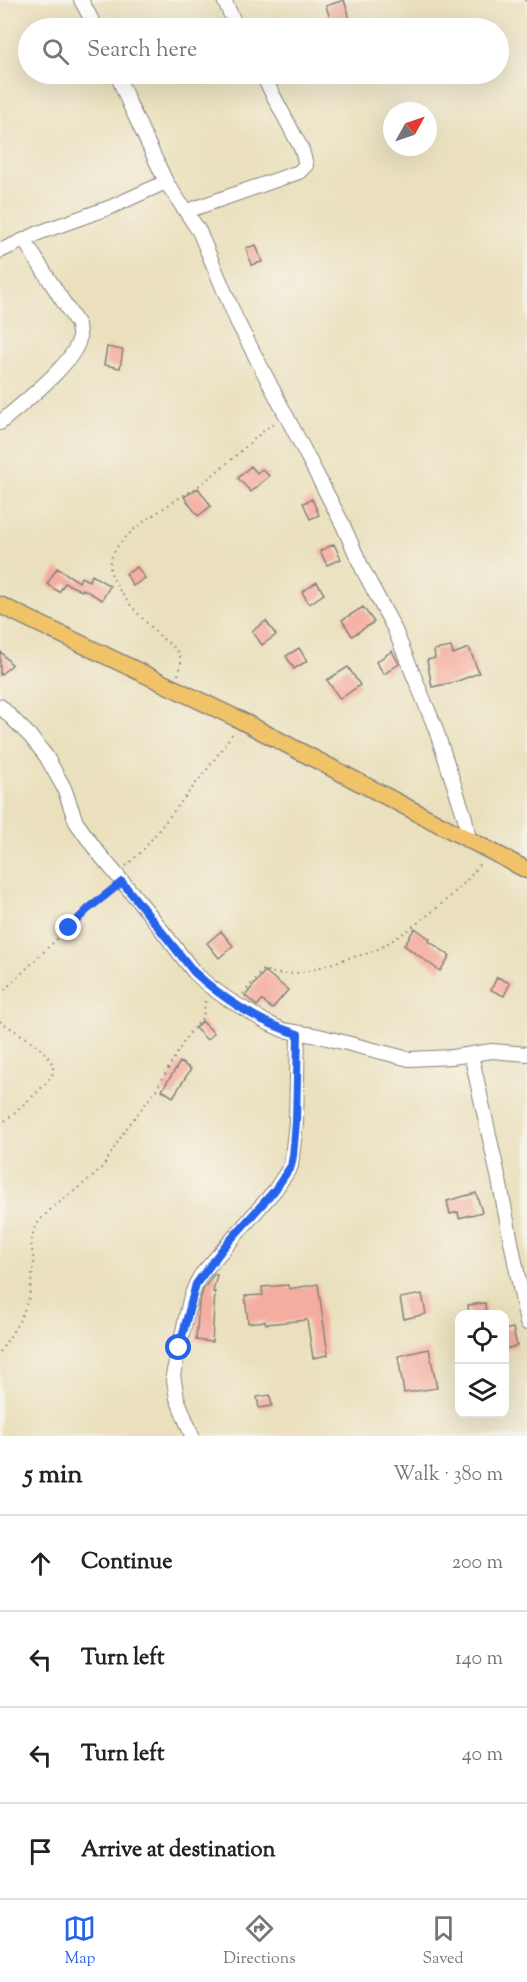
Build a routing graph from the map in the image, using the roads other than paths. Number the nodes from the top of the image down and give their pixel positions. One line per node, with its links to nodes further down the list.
1 (81, 0): 3 (street)
2 (224, 0): 4 (street)
3 (91, 18)
4 (232, 18)
5 (121, 84): 7 (street)
6 (267, 84): 8 (street)
7 (166, 182): 8 (street); 9 (street)
8 (187, 211): 14 (street)
9 (24, 240): 10 (street); 11 (street)
10 (0, 251)
11 (0, 423)
12 (0, 605): 14 (main road)
13 (0, 706): 16 (street)
14 (469, 840): 15 (main road)
15 (527, 870)
16 (298, 1034): 17 (street); 20 (street)
17 (471, 1054): 18 (street); 19 (street)
18 (527, 1054)
19 (526, 1316)
20 (192, 1436)

